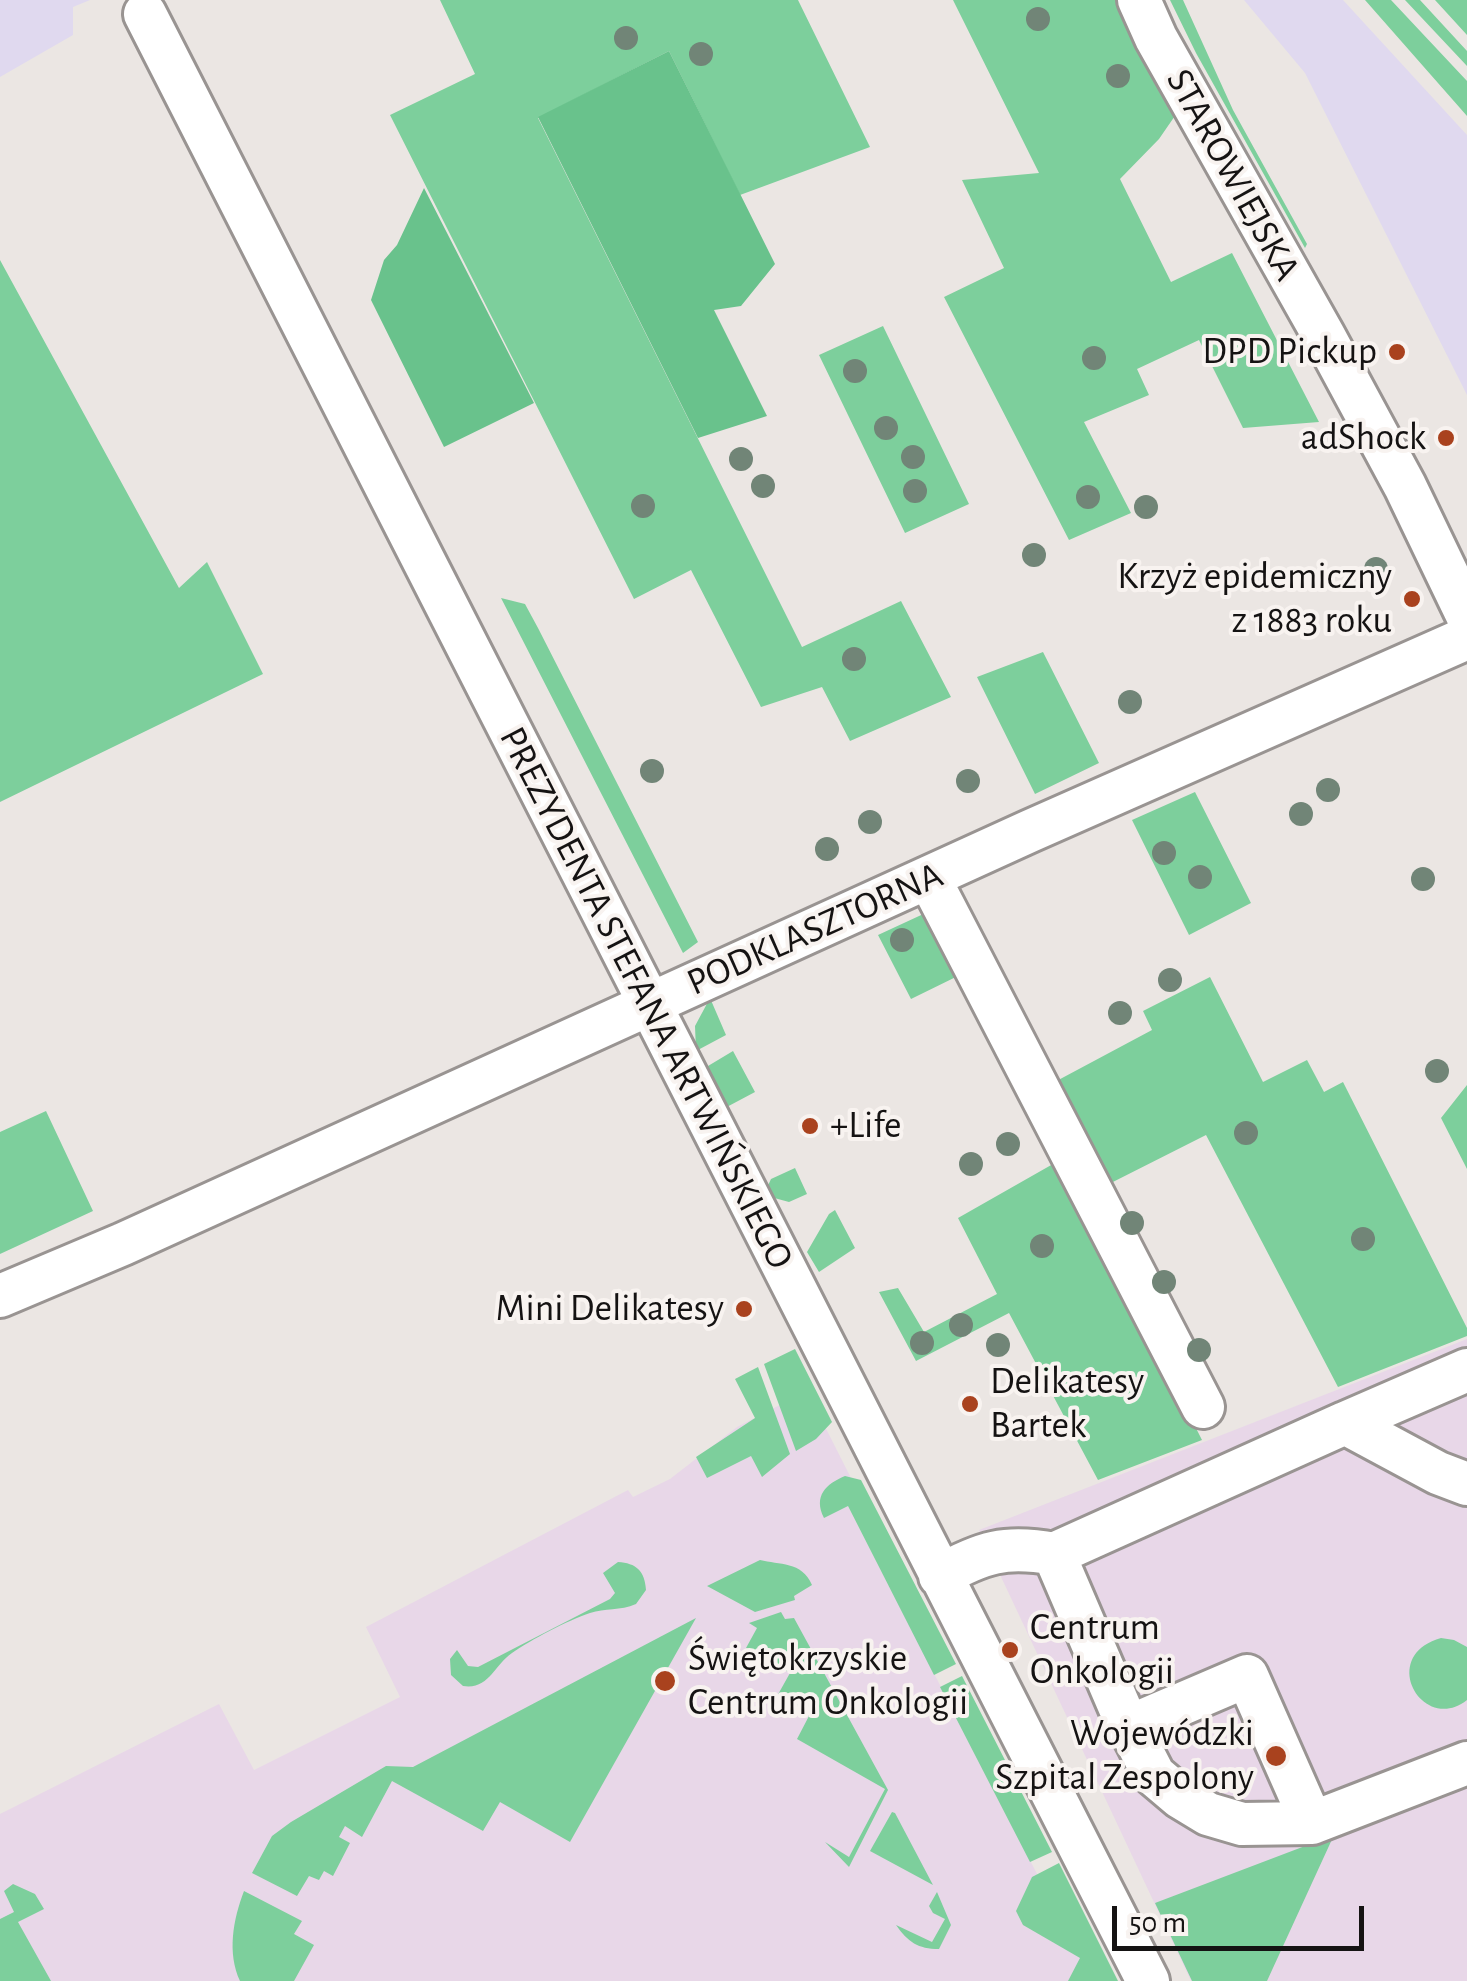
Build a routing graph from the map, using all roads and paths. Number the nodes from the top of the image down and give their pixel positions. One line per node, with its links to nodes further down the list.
1 (1139, 0): 3 (street, STAROWIEJSKA)
2 (146, 14): 6 (street, PREZYDENTA STEFANA ARTWIŃSKIEGO)
3 (1467, 614)
4 (1467, 638): 5 (street, PODKLASZTORNA)
5 (928, 878): 6 (street, PODKLASZTORNA); 9 (street)
6 (650, 1003): 7 (street, PODKLASZTORNA); 13 (street, PREZYDENTA STEFANA ARTWIŃSKIEGO)
7 (0, 1296)
8 (1467, 1370): 10 (street)
9 (1203, 1407)
10 (1345, 1423): 11 (street); 12 (street)
11 (1467, 1484)
12 (1054, 1554): 13 (street); 14 (street)
13 (940, 1576): 17 (street, PREZYDENTA STEFANA ARTWIŃSKIEGO)
14 (1128, 1727): 16 (street); 16 (street)
15 (1467, 1763): 16 (street)
16 (1312, 1823)
17 (1148, 1981)

